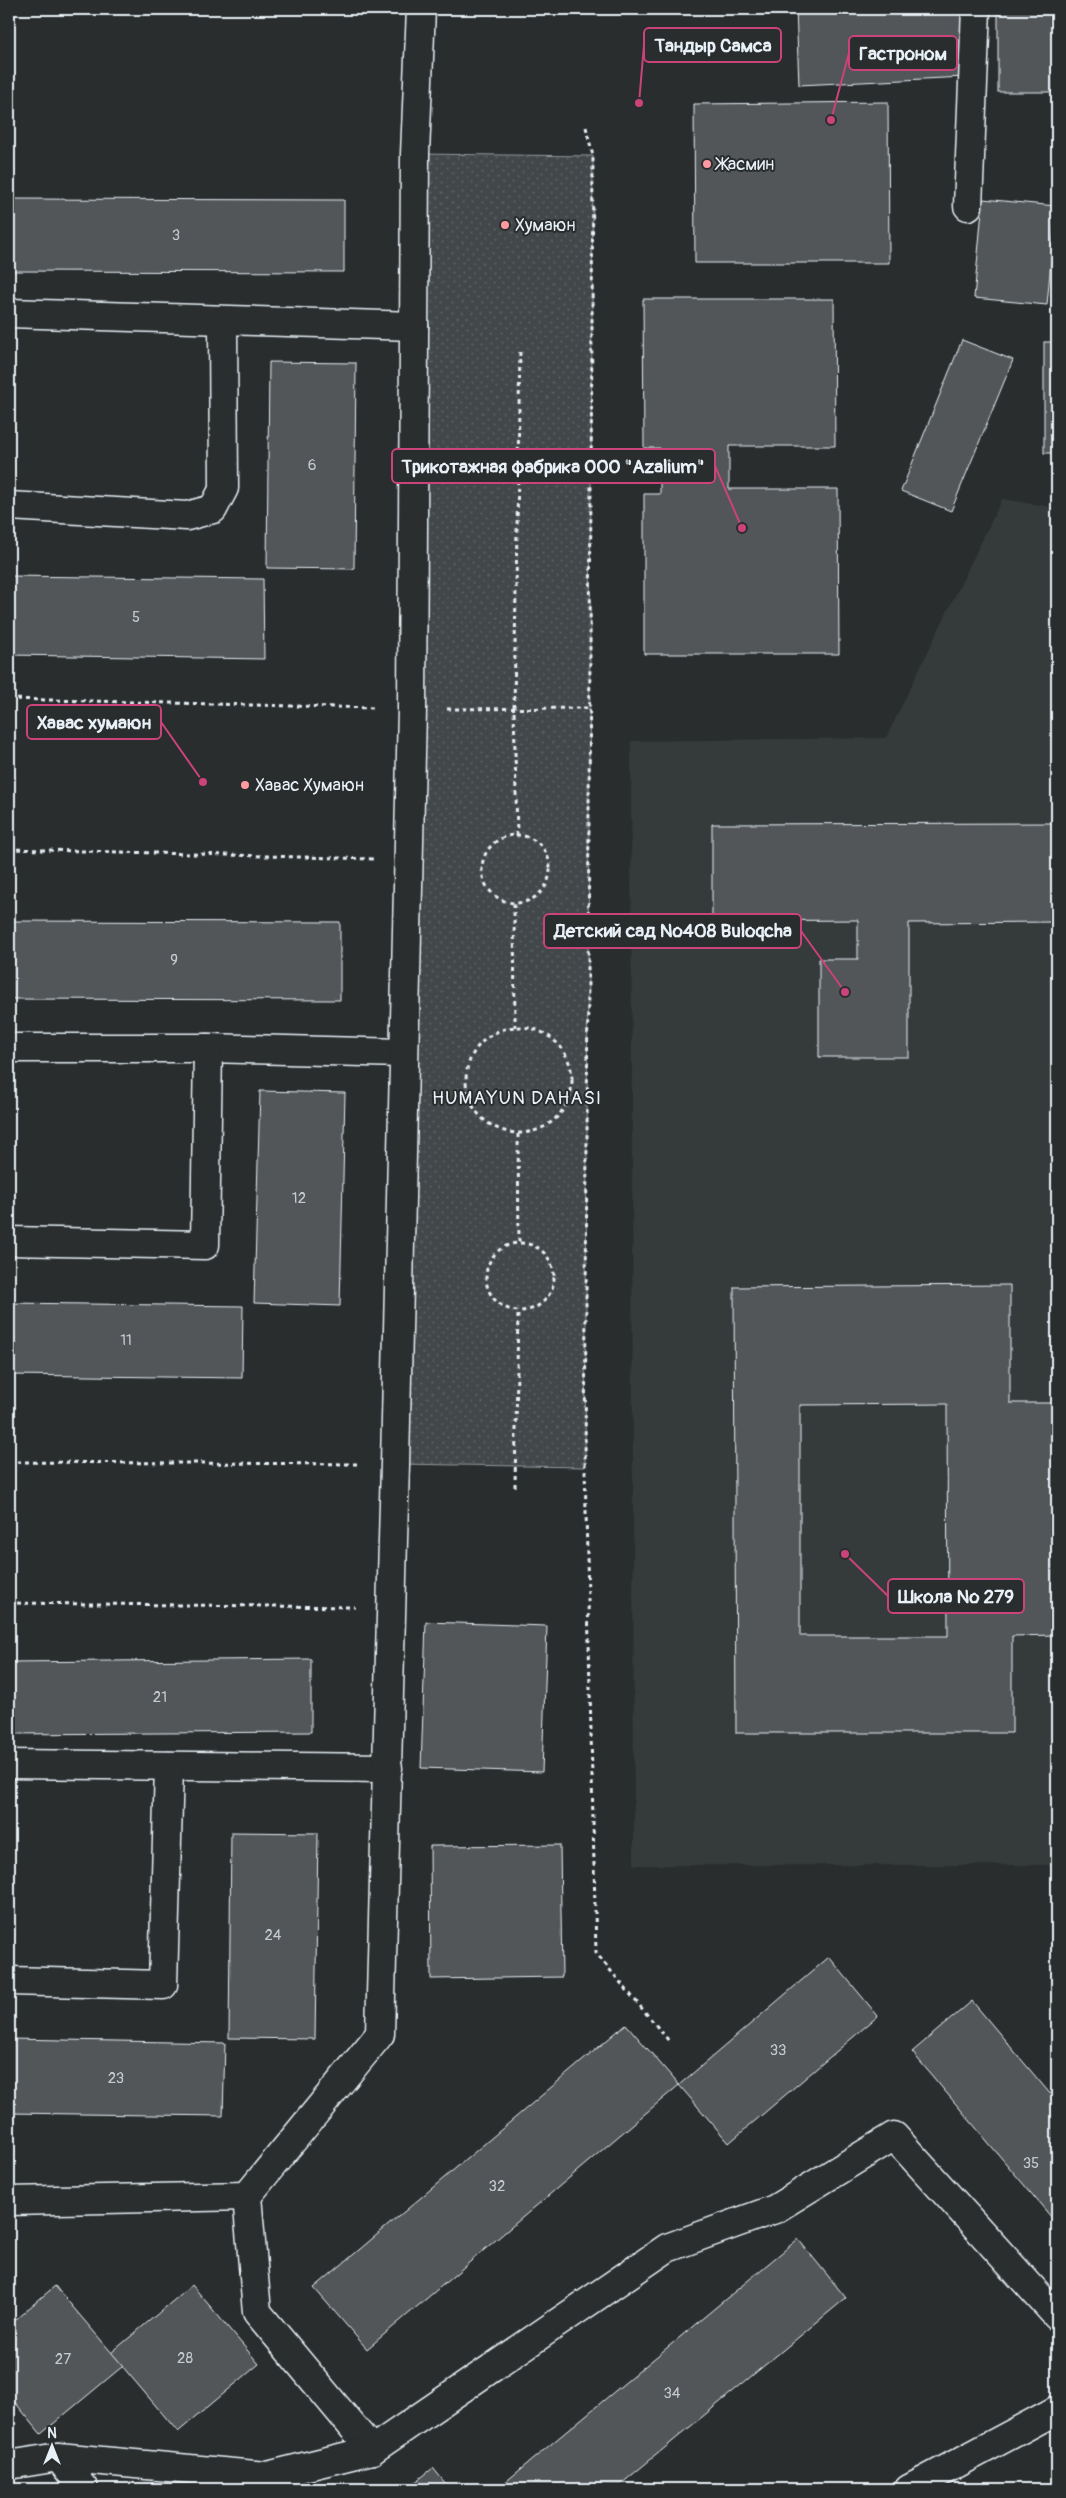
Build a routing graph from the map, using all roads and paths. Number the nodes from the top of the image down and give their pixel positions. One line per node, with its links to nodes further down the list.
1 (421, 9): 7 (lane)
2 (976, 9): 4 (lane)
3 (586, 127): 12 (path)
4 (968, 206)
5 (9, 313): 6 (lane)
6 (223, 322): 7 (lane); 9 (lane)
7 (414, 326): 13 (lane)
8 (520, 349): 11 (path)
9 (9, 506)
10 (9, 698): 13 (path)
11 (514, 708): 12 (path); 13 (path); 14 (path)
12 (590, 708): 35 (path)
13 (412, 709): 16 (lane)
14 (517, 836): 17 (path); 17 (path)
15 (9, 849): 16 (path)
16 (407, 860): 21 (lane)
17 (514, 904): 18 (path)
18 (515, 1027): 22 (path); 22 (path)
19 (9, 1048): 20 (lane)
20 (208, 1048): 21 (lane); 23 (lane)
21 (403, 1053): 27 (lane)
22 (518, 1134): 24 (path)
23 (9, 1241)
24 (519, 1244): 25 (path); 25 (path)
25 (518, 1312): 28 (path)
26 (9, 1462): 27 (path)
27 (395, 1464): 30 (lane)
28 (515, 1487)
29 (9, 1603): 30 (path)
30 (390, 1608): 33 (lane)
31 (9, 1764): 32 (lane)
32 (169, 1766): 33 (lane); 34 (lane)
33 (388, 1768): 36 (lane)
34 (9, 1982)
35 (669, 2041)
36 (247, 2196): 37 (lane); 40 (lane)
37 (9, 2201)
38 (1057, 2316): 40 (lane)
39 (1057, 2410): 44 (lane)
40 (372, 2450): 41 (lane)
41 (58, 2456): 42 (lane); 43 (lane)
42 (9, 2465)
43 (84, 2489)
44 (909, 2489)

